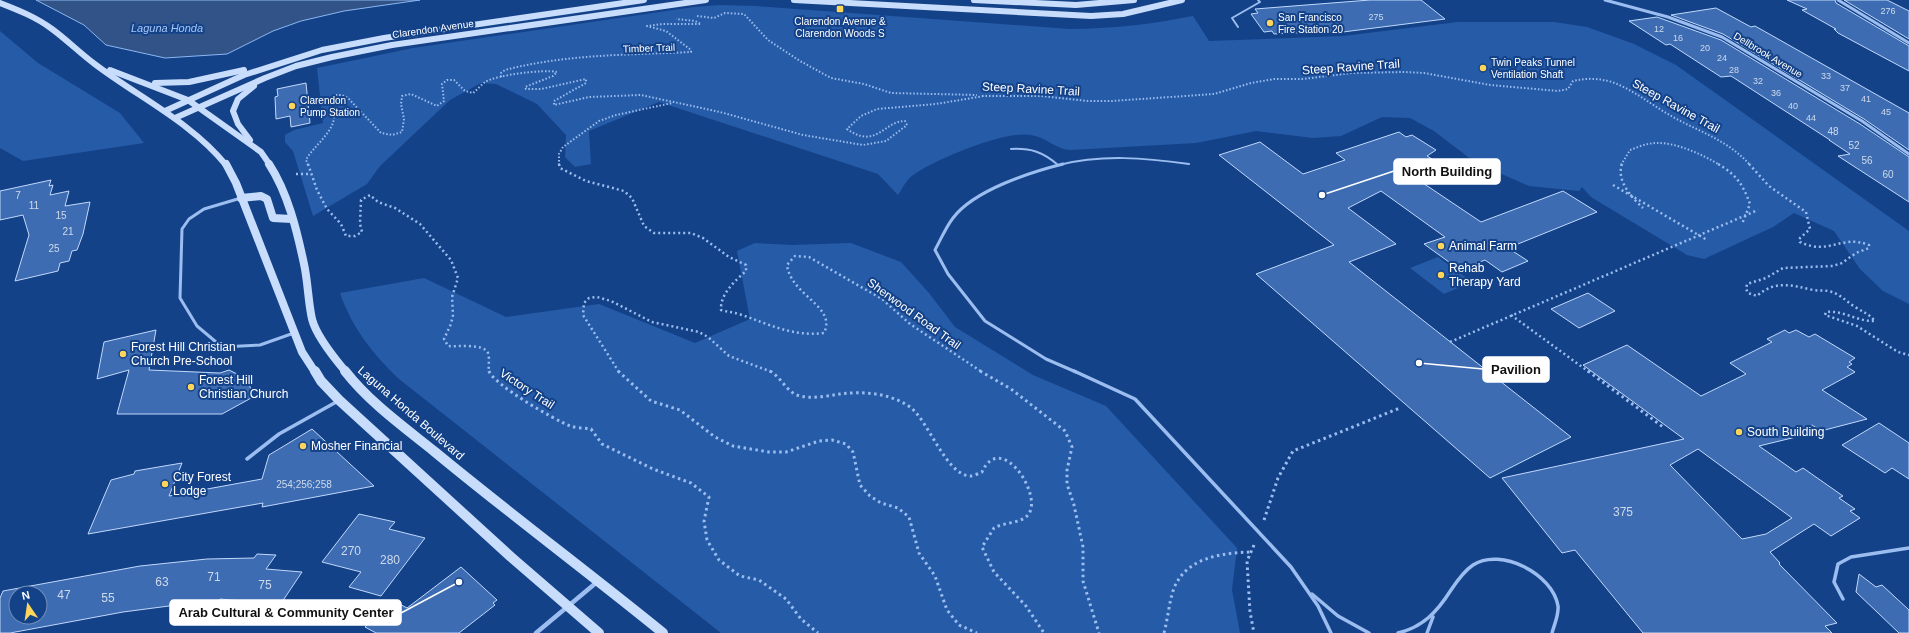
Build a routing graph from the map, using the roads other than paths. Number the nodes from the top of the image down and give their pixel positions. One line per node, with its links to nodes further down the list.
1 (644, 0): 12 (main road, Clarendon Avenue)
2 (706, 0): 19 (main road, Clarendon Avenue)
3 (794, 0): 4 (main road)
4 (814, 0): 14 (main road)
5 (863, 0): 14 (main road)
6 (974, 0): 7 (main road)
7 (1134, 0)
8 (1182, 0): 14 (main road)
9 (1258, 0): 15 (lane)
10 (1605, 0): 27 (street, Dellbrook Avenue)
11 (1838, 0): 16 (street)
12 (624, 2): 17 (main road, Clarendon Avenue)
13 (0, 3): 18 (main road, Laguna Honda Boulevard)
14 (873, 4)
15 (1238, 27)
16 (1909, 43)
17 (293, 58): 20 (main road); 21 (main road, Clarendon Avenue)
18 (96, 64): 20 (main road, Laguna Honda Boulevard); 23 (main road, Laguna Honda Boulevard)
19 (276, 73): 22 (main road, Clarendon Avenue); 26 (main road)
20 (138, 80): 21 (main road, Laguna Honda Boulevard)
21 (188, 100): 22 (main road, Laguna Honda Boulevard); 23 (main road, Clarendon Avenue)
22 (199, 107): 24 (main road, Clarendon Avenue); 26 (main road, Laguna Honda Boulevard)
23 (165, 111): 24 (main road, Laguna Honda Boulevard)
24 (175, 118): 30 (main road, Laguna Honda Boulevard)
25 (1011, 150): 29 (lane)
26 (261, 152): 31 (main road, Laguna Honda Boulevard)
27 (1909, 154)
28 (1189, 164): 29 (lane)
29 (1058, 165): 37 (lane)
30 (241, 198): 31 (main road); 32 (main road, Laguna Honda Boulevard); 32 (lane)
31 (292, 219): 36 (main road, Laguna Honda Boulevard)
32 (294, 333): 33 (main road, Laguna Honda Boulevard)
33 (339, 400): 34 (lane); 39 (main road, Laguna Honda Boulevard)
34 (247, 459)
35 (1909, 548): 38 (lane)
36 (599, 580): 39 (street); 43 (main road, Laguna Honda Boulevard)
37 (1305, 587): 44 (lane); 45 (lane)
38 (1843, 599)
39 (568, 606): 41 (street); 42 (main road, Laguna Honda Boulevard)
40 (1434, 615): 46 (lane); 47 (lane); 48 (lane)
41 (536, 633)
42 (599, 633)
43 (663, 633)
44 (1331, 633)
45 (1369, 633)
46 (1398, 633)
47 (1427, 633)
48 (1552, 633)

